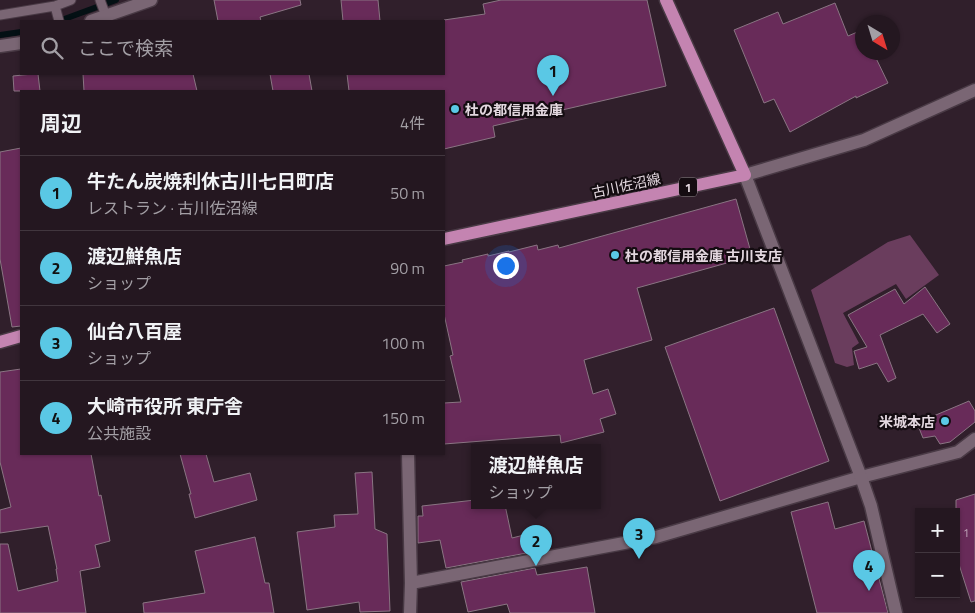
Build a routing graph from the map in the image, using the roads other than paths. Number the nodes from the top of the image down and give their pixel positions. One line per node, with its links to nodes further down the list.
1 (71, 0): 5 (lane)
2 (100, 0): 7 (lane)
3 (666, 0): 13 (main road)
4 (146, 1): 7 (street)
5 (54, 6): 6 (lane); 8 (lane)
6 (0, 14)
7 (106, 16): 9 (street)
8 (59, 20)
9 (94, 20)
10 (20, 44): 11 (street)
11 (0, 46)
12 (975, 90): 13 (street)
13 (745, 175): 14 (main road, 古川佐沼線 / 1); 19 (street)
14 (445, 239)
15 (20, 336): 16 (main road)
16 (0, 342)
17 (975, 439): 19 (street)
18 (408, 455): 20 (street)
19 (861, 477): 20 (street); 22 (street)
20 (412, 583): 21 (street)
21 (410, 613)
22 (896, 613)

